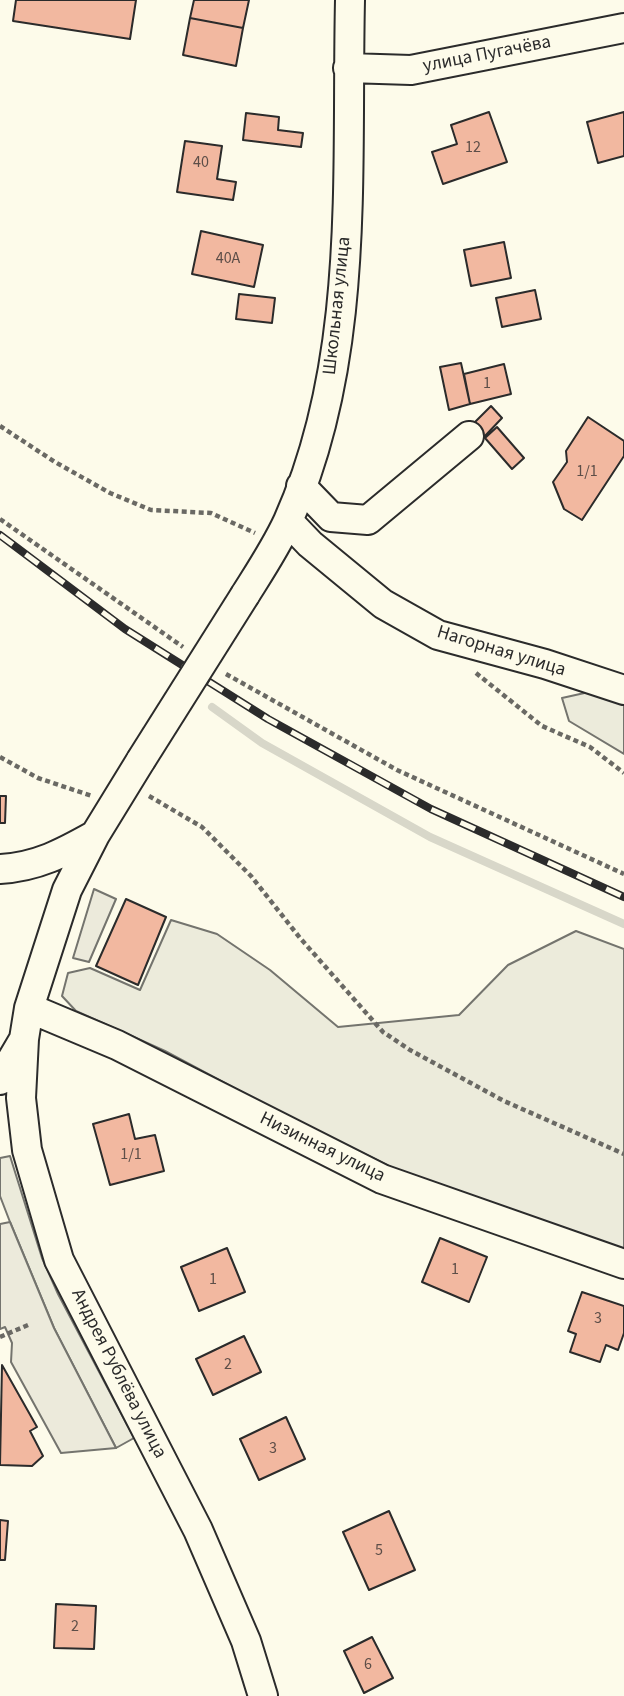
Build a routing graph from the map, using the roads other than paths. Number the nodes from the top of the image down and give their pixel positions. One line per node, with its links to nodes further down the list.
1 (350, 0): 3 (street, Школьная улица)
2 (624, 28): 3 (street, улица Пугачёва)
3 (348, 68): 5 (street, Школьная улица)
4 (468, 436): 5 (street)
5 (301, 486): 6 (street, Школьная улица)
6 (288, 521): 7 (street, Нагорная улица); 8 (street, Школьная улица, bridge)
7 (624, 691)
8 (128, 781): 9 (street, Андрея Рублёва улица)
9 (94, 835): 10 (street); 11 (street, Андрея Рублёва улица)
10 (0, 869)
11 (29, 1007): 12 (street, Андрея Рублёва улица); 14 (street, Низинная улица)
12 (24, 1039): 13 (street); 15 (street, Андрея Рублёва улица)
13 (0, 1080)
14 (624, 1264)
15 (263, 1696)

